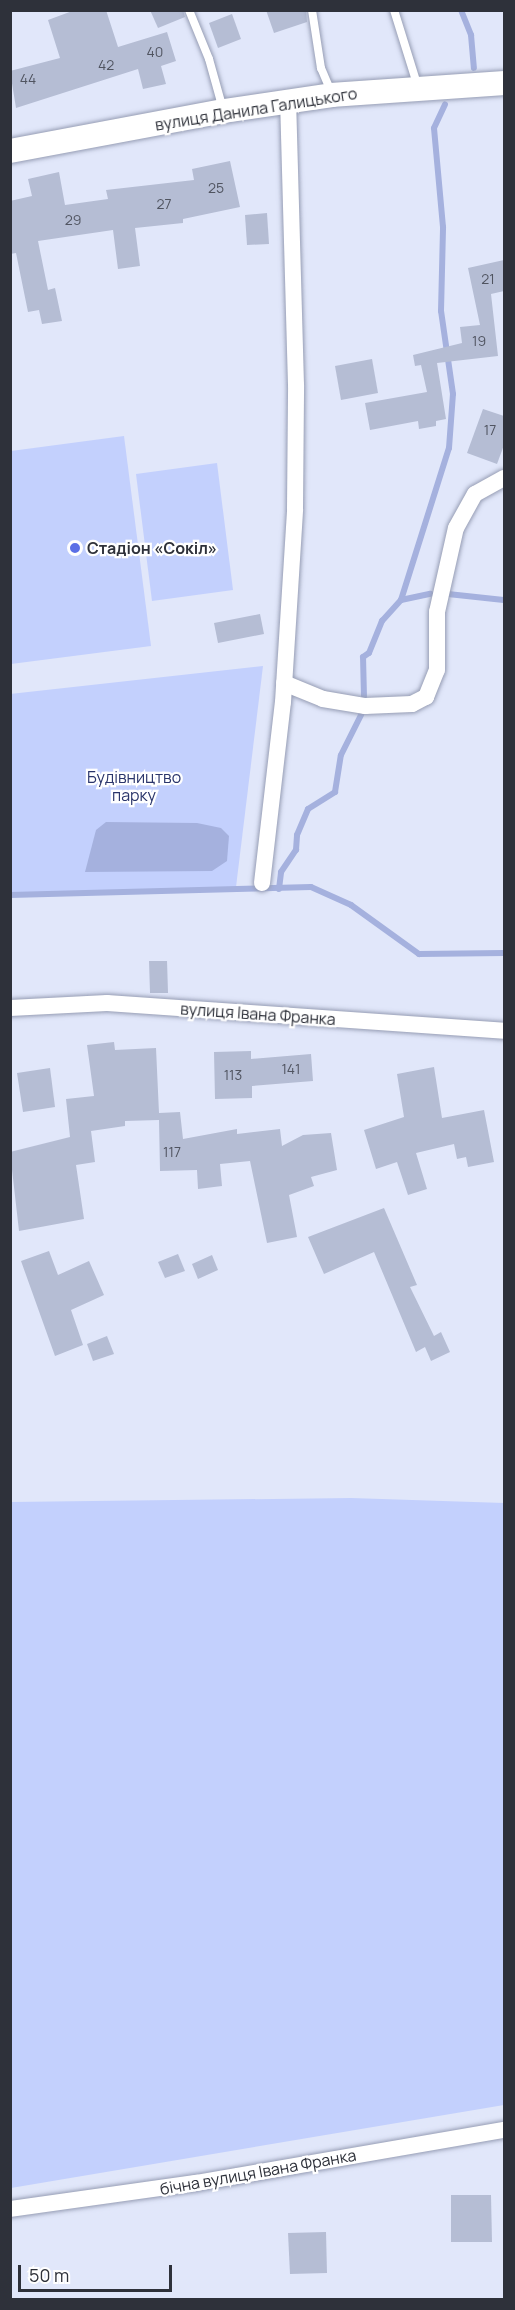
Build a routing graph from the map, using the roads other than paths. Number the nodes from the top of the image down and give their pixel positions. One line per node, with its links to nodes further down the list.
1 (189, 10): 8 (lane)
2 (312, 10): 6 (lane)
3 (394, 10): 5 (lane)
4 (504, 83): 5 (street, вулиця Данила Галицького)
5 (418, 88): 6 (street, вулиця Данила Галицького)
6 (332, 95): 7 (street, вулиця Данила Галицького)
7 (288, 101): 8 (street, вулиця Данила Галицького); 11 (street)
8 (224, 111): 9 (street, вулиця Данила Галицького)
9 (10, 151)
10 (504, 478): 11 (street)
11 (284, 683): 12 (street)
12 (262, 883)
13 (10, 1008): 14 (street, вулиця Івана Франка)
14 (504, 1031)
15 (504, 2130): 16 (street, бічна вулиця Івана Франка)
16 (10, 2209)

